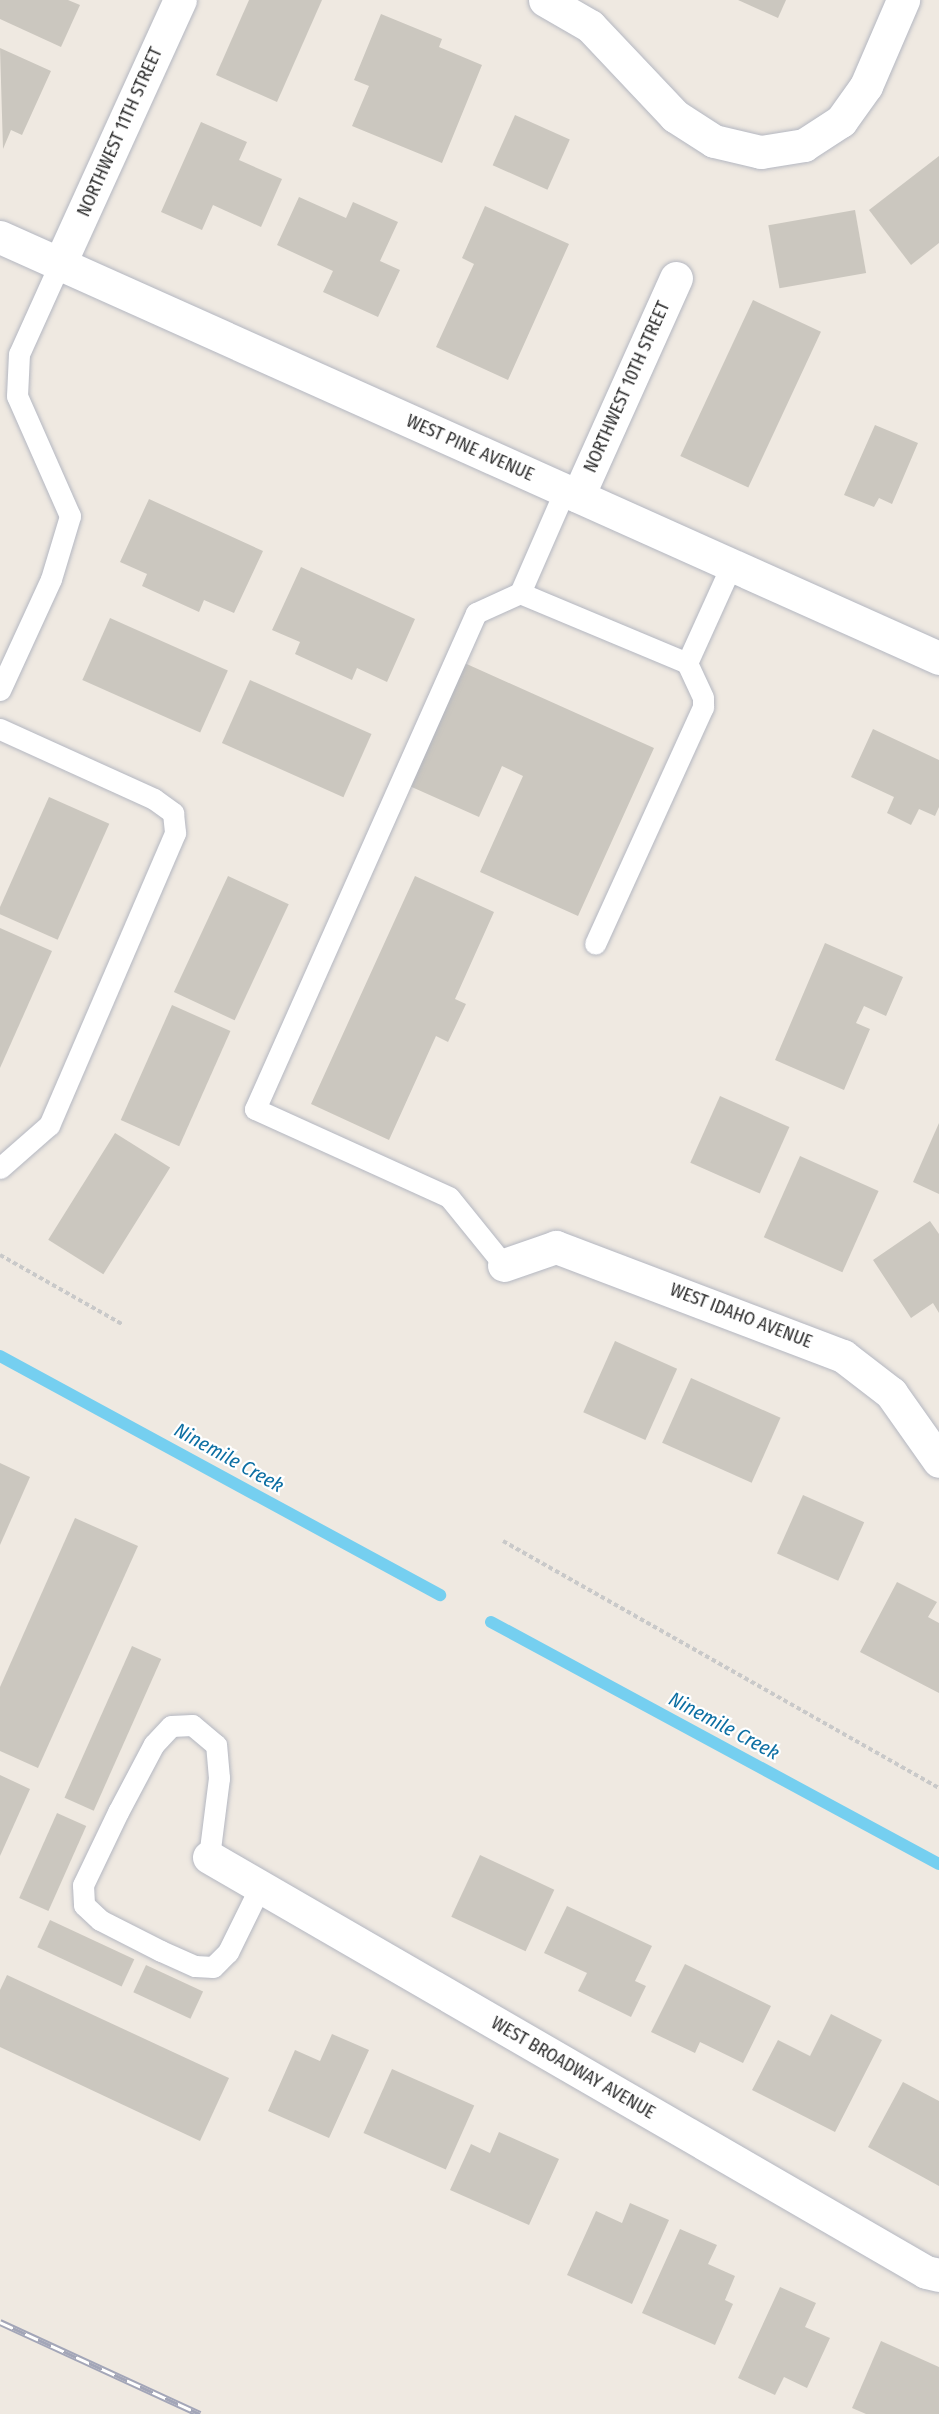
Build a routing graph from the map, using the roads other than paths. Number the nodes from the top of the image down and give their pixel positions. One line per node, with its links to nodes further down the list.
1 (180, 0): 5 (street, NORTHWEST 11TH STREET)
2 (545, 0): 3 (street)
3 (903, 0)
4 (0, 237): 5 (street, WEST PINE AVENUE)
5 (60, 263): 7 (street, WEST PINE AVENUE); 12 (lane)
6 (676, 278): 7 (street, NORTHWEST 10TH STREET)
7 (571, 493): 8 (street, WEST PINE AVENUE); 9 (lane)
8 (731, 566): 10 (street, WEST PINE AVENUE); 11 (lane)
9 (520, 593): 11 (lane); 16 (lane)
10 (939, 658)
11 (687, 663): 14 (lane)
12 (0, 690)
13 (0, 729): 15 (lane)
14 (595, 944)
15 (0, 1168)
16 (504, 1265): 17 (street, WEST IDAHO AVENUE)
17 (939, 1461)
18 (209, 1857): 19 (street, WEST BROADWAY AVENUE); 19 (lane)
19 (260, 1887): 20 (street, WEST BROADWAY AVENUE)
20 (939, 2275)

